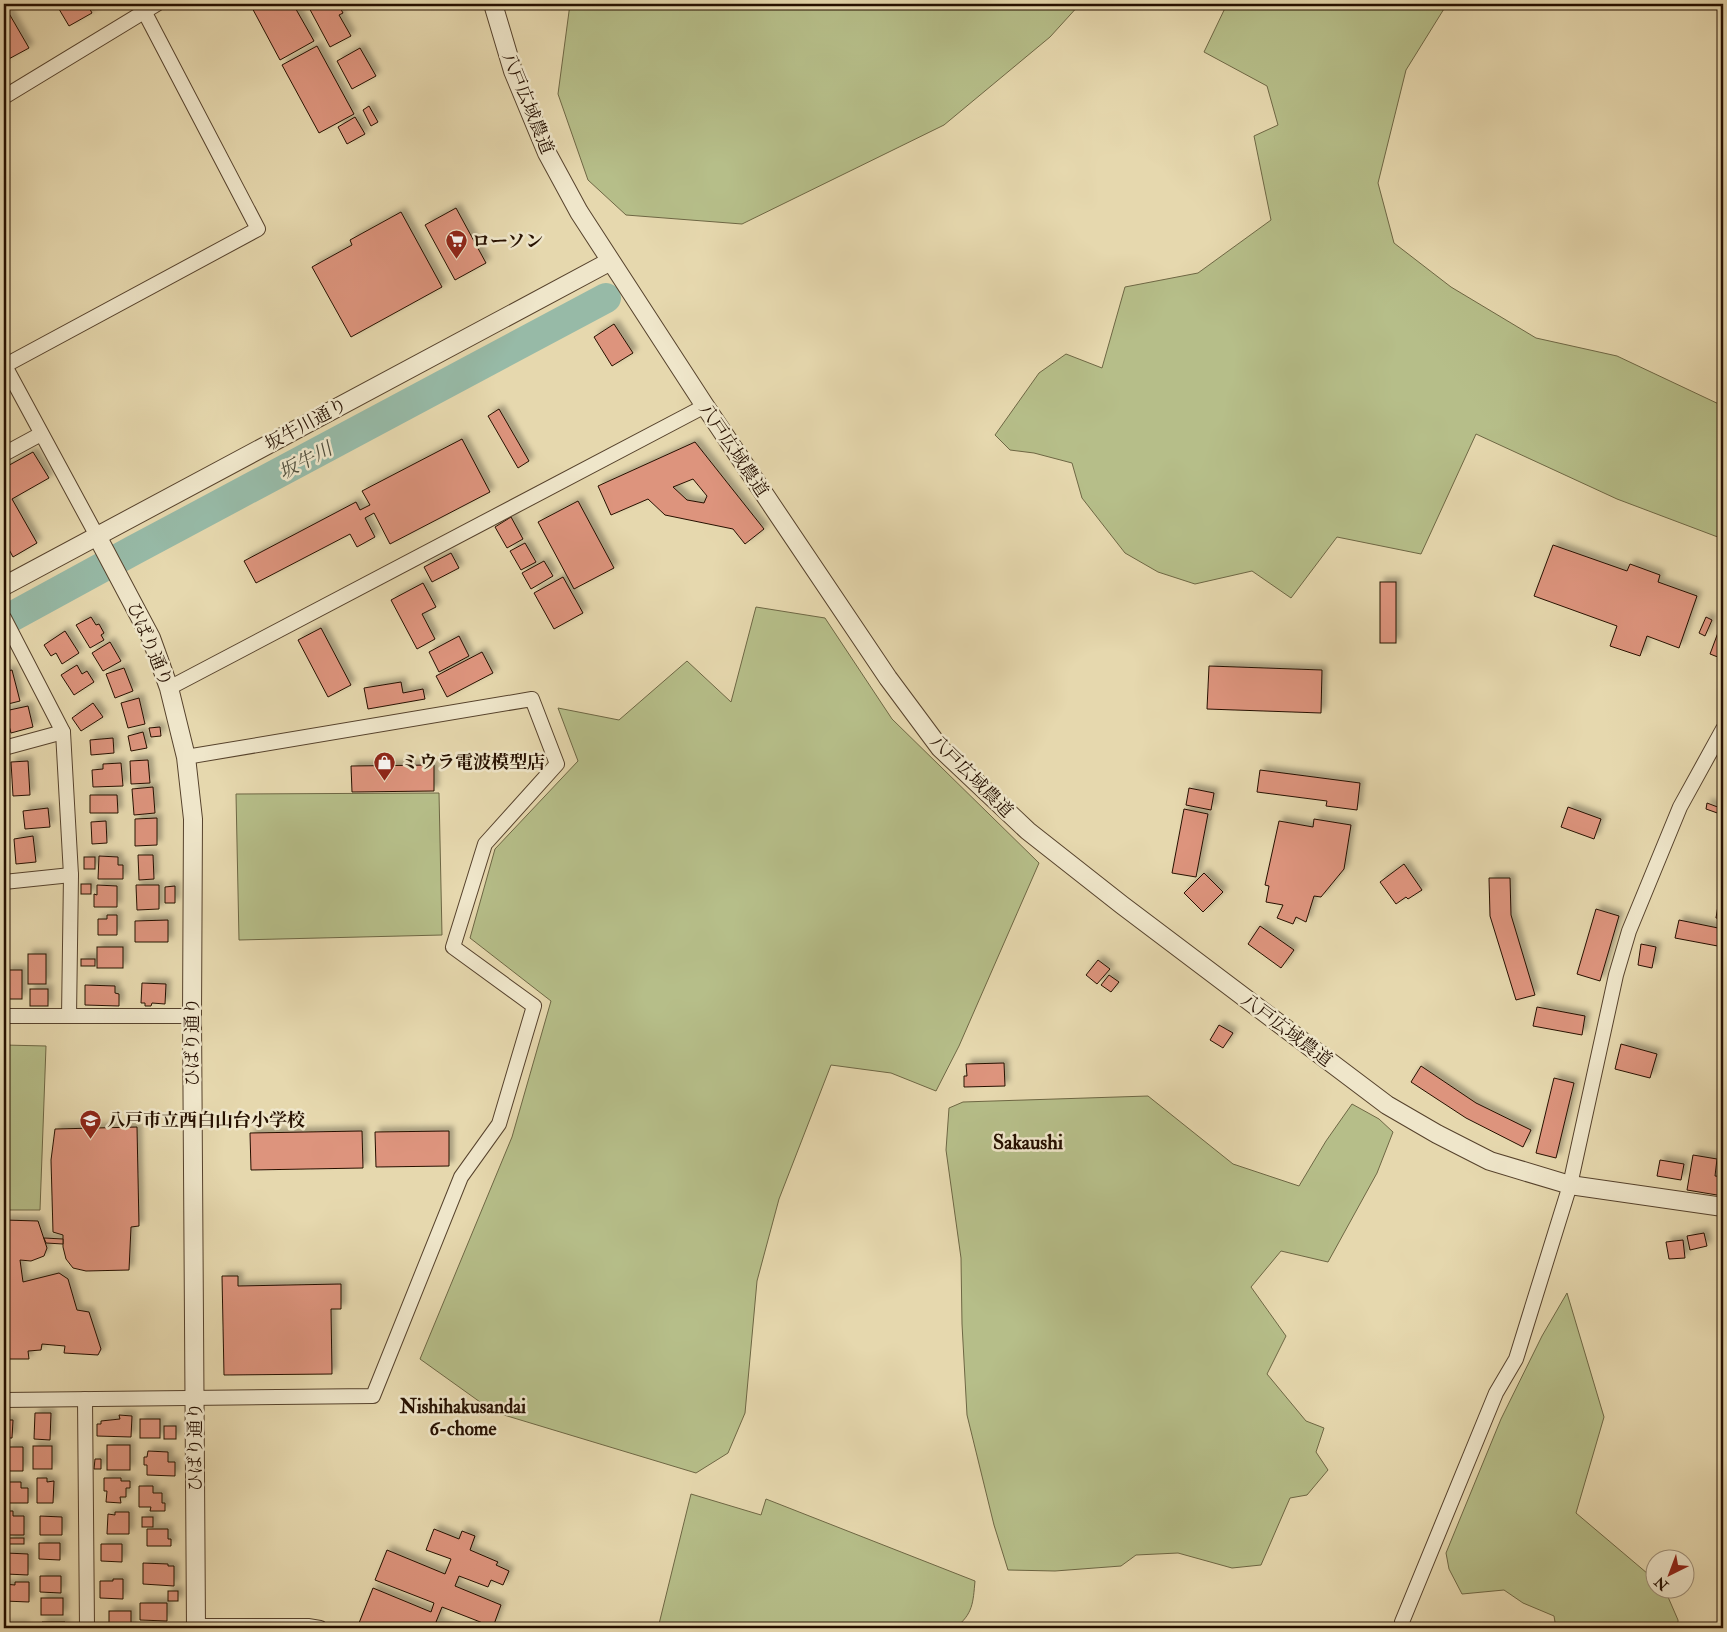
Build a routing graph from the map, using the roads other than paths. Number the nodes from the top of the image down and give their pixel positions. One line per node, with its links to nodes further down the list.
1 (157, 4): 3 (street)
2 (493, 4): 5 (street, 八戸広域農道)
3 (144, 11): 4 (street); 6 (street)
4 (4, 97)
5 (609, 262): 7 (street, 八戸広域農道); 10 (street, 坂牛川通り)
6 (4, 365): 8 (street)
7 (705, 406): 13 (street); 23 (street, 八戸広域農道)
8 (41, 434): 9 (street); 10 (street)
9 (4, 454)
10 (100, 542): 11 (street, 坂牛川通り); 13 (street, ひばり通り)
11 (4, 586)
12 (4, 618): 15 (street)
13 (169, 688): 17 (street, ひばり通り)
14 (1723, 729): 23 (street)
15 (63, 732): 16 (street); 18 (street)
16 (4, 748)
17 (186, 758): 22 (street, ひばり通り); 25 (street)
18 (71, 875): 19 (street); 21 (street)
19 (4, 882)
20 (4, 1016): 21 (street)
21 (69, 1016): 22 (street)
22 (192, 1016): 25 (street, ひばり通り)
23 (1570, 1185): 24 (street, 八戸広域農道); 28 (street)
24 (1723, 1207)
25 (195, 1398): 26 (street); 29 (street, ひばり通り)
26 (85, 1399): 27 (street); 30 (street)
27 (4, 1400)
28 (1402, 1622)
29 (196, 1627): 31 (street)
30 (87, 1628)
31 (320, 1628)

